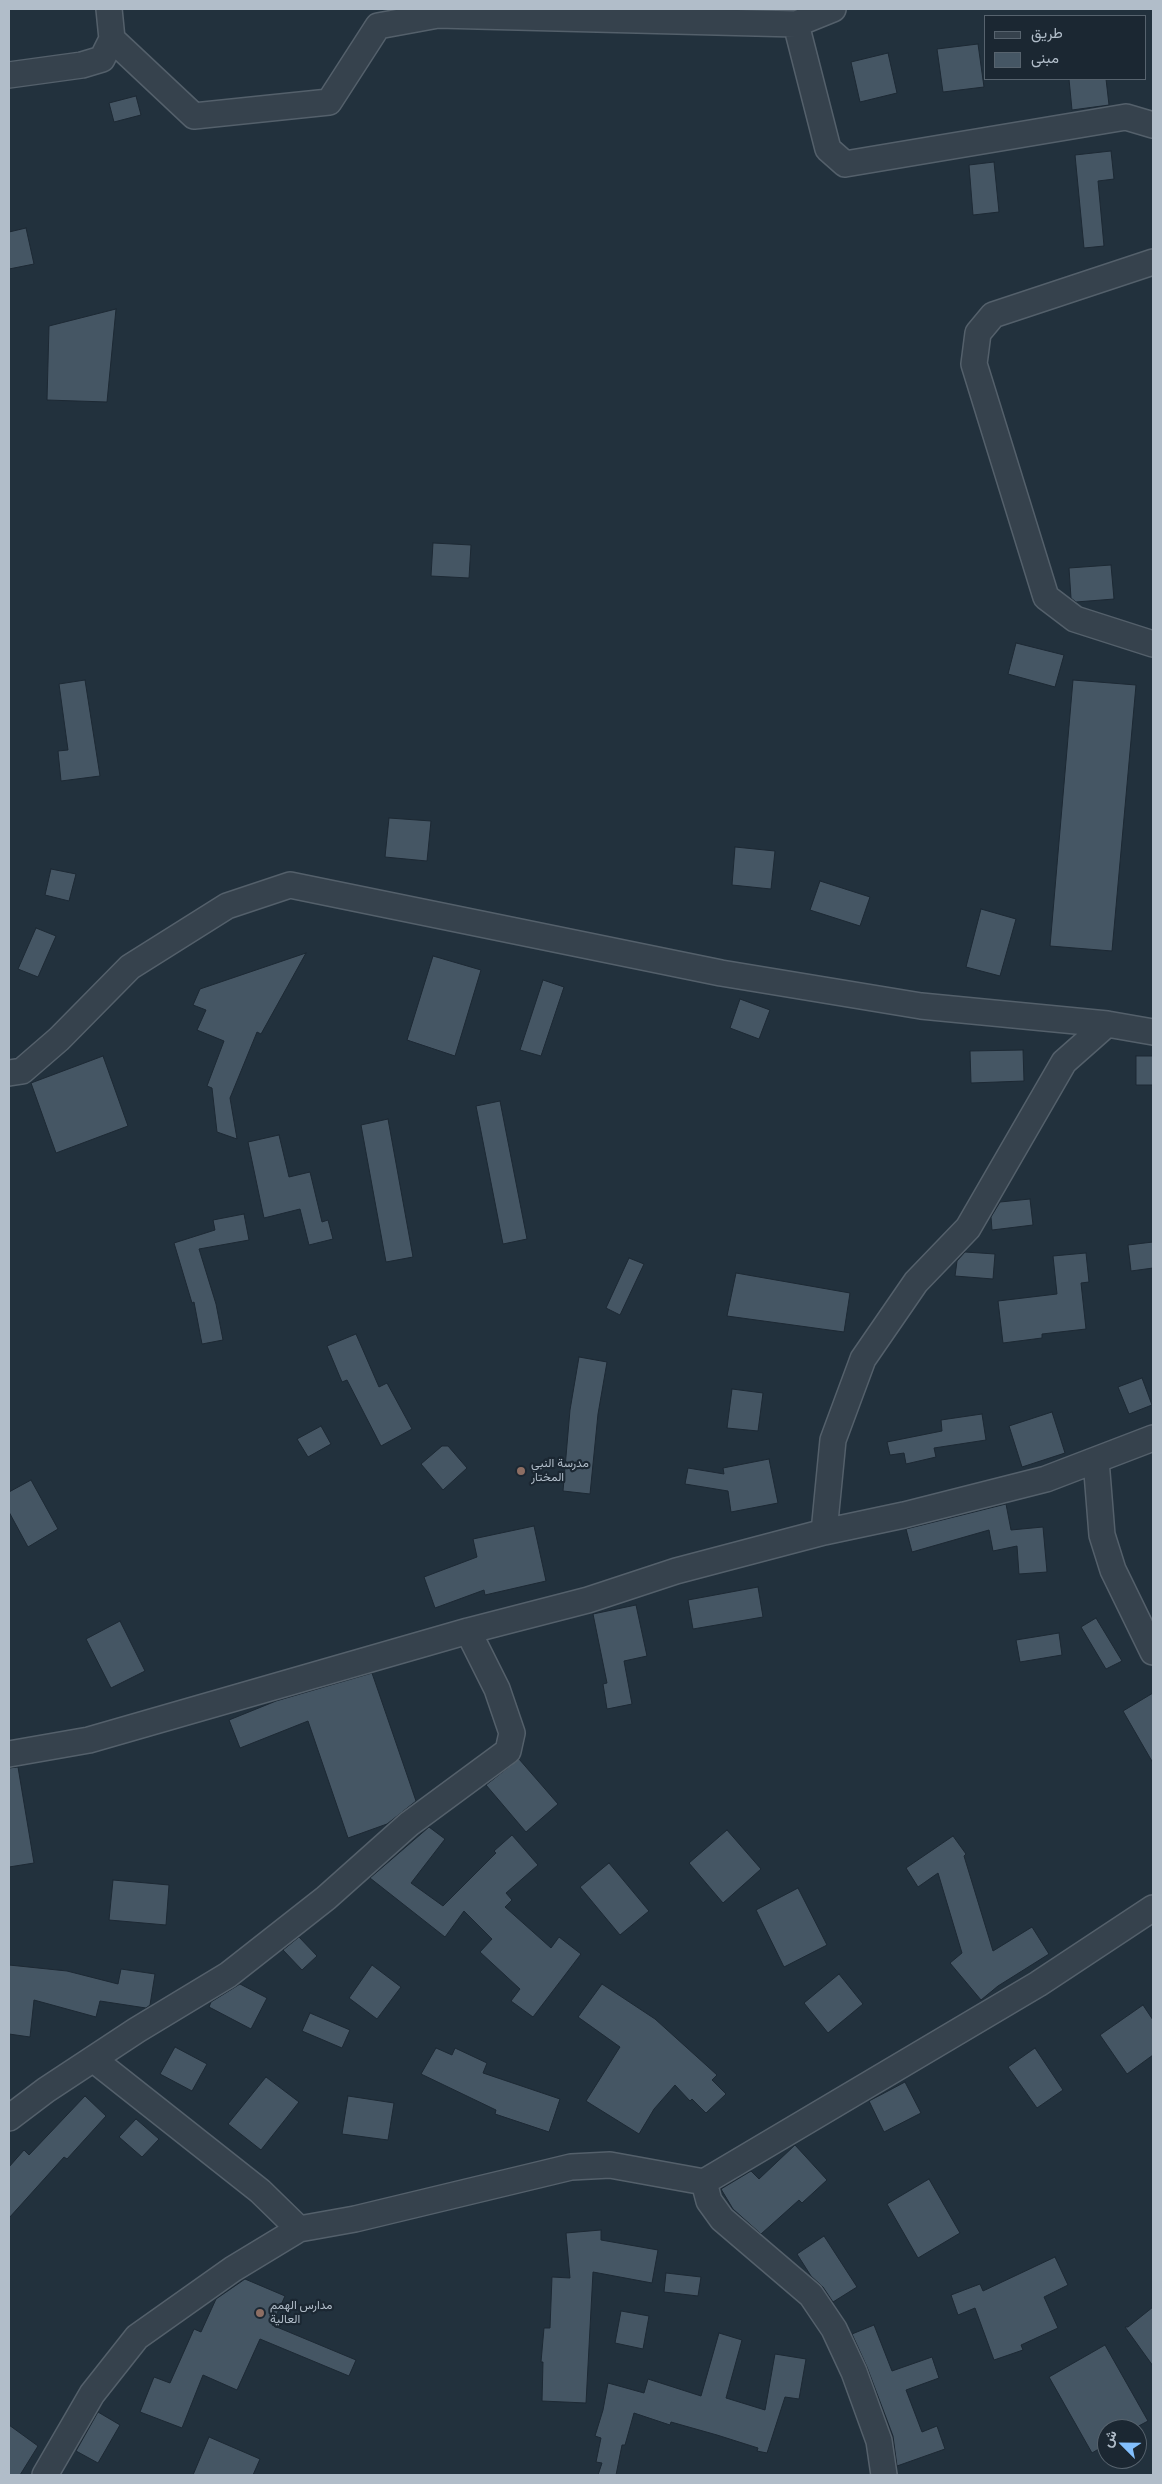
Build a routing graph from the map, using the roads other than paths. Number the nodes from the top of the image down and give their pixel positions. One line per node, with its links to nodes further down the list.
1 (109, 9): 4 (street)
2 (833, 9): 3 (street)
3 (796, 24): 4 (street); 6 (street)
4 (112, 39): 5 (street)
5 (9, 75)
6 (1153, 125)
7 (1153, 262): 8 (street)
8 (1153, 644)
9 (1107, 1024): 10 (street); 11 (street); 14 (street)
10 (1153, 1032)
11 (9, 1073)
12 (1153, 1438): 13 (street)
13 (1096, 1460): 14 (street); 16 (street)
14 (824, 1532): 15 (street)
15 (468, 1632): 17 (street); 19 (street)
16 (1153, 1652)
17 (9, 1754)
18 (1153, 1908): 21 (street)
19 (93, 2059): 20 (street); 22 (street)
20 (9, 2118)
21 (704, 2182): 22 (street); 24 (street)
22 (299, 2229): 23 (street)
23 (45, 2475)
24 (884, 2475)

